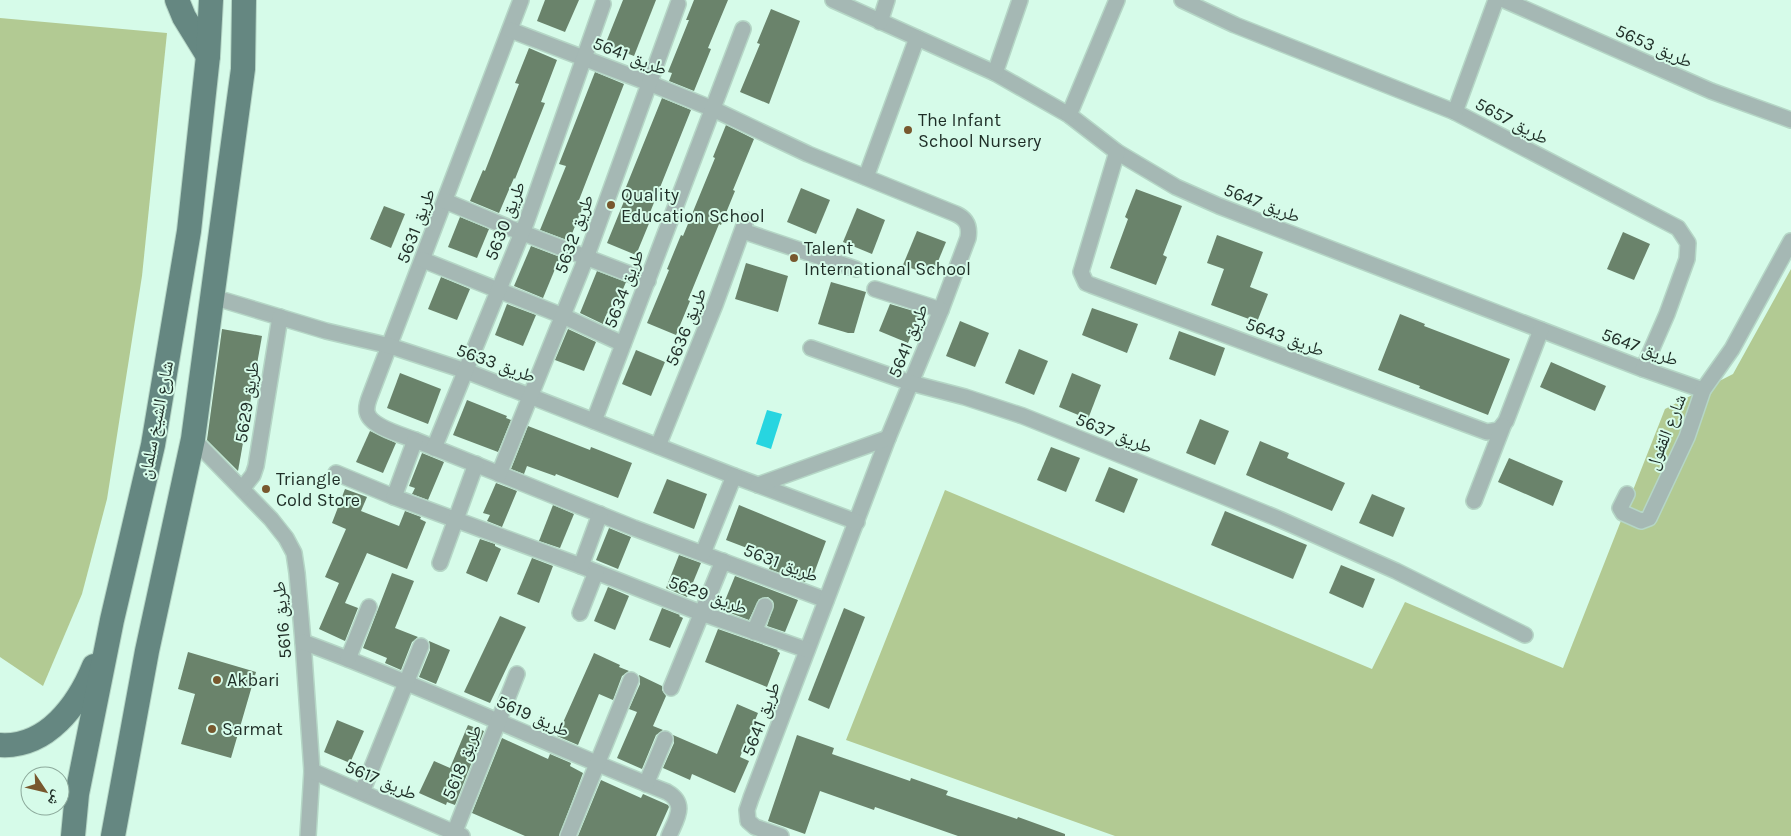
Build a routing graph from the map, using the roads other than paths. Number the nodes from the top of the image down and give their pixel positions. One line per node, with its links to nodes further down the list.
1 (177, 0): 18 (main road)
2 (211, 0): 18 (main road, شارع الشيخ سلمان)
3 (244, 0): 37 (main road, شارع الشيخ سلمان)
4 (521, 0): 16 (street, طريق 5631)
5 (833, 0): 14 (street, طريق 5647)
6 (887, 0): 14 (street)
7 (1020, 0): 20 (street)
8 (1117, 0): 24 (street)
9 (1182, 0): 23 (street, طريق 5657)
10 (1496, 0): 23 (street)
11 (1504, 0): 25 (street, طريق 5653)
12 (603, 4): 19 (street, طريق 5630)
13 (678, 4): 21 (street, طريق 5632)
14 (880, 22): 17 (street, طريق 5647)
15 (743, 29): 22 (street, طريق 5634)
16 (510, 30): 19 (street, طريق 5641); 28 (street, طريق 5631)
17 (917, 38): 20 (street, طريق 5647); 27 (street)
18 (208, 56): 79 (main road, شارع الشيخ سلمان)
19 (583, 58): 21 (street, طريق 5641); 29 (street, طريق 5630)
20 (995, 73): 24 (street, طريق 5647)
21 (649, 83): 22 (street, طريق 5641); 31 (street, طريق 5632)
22 (713, 109): 27 (street, طريق 5641); 34 (street, طريق 5634)
23 (1455, 112): 45 (street, طريق 5657)
24 (1069, 115): 26 (street, طريق 5647)
25 (1791, 120)
26 (1117, 152): 41 (street, طريق 5647); 51 (street, طريق 5643)
27 (866, 177): 38 (street, طريق 5641)
28 (445, 201): 29 (street); 32 (street, طريق 5631)
29 (522, 232): 31 (street); 36 (street, طريق 5630)
30 (1791, 241): 48 (street, شارع القفول)
31 (586, 258): 34 (street); 39 (street, طريق 5632)
32 (423, 260): 36 (street); 43 (street, طريق 5631)
33 (856, 269): 55 (street, طريق 5636)
34 (648, 281): 42 (street, طريق 5634)
35 (876, 289): 38 (street)
36 (499, 290): 39 (street); 46 (street, طريق 5630)
37 (213, 298): 40 (street, طريق 5633); 53 (main road, شارع الشيخ سلمان)
38 (941, 310): 47 (street, طريق 5641)
39 (563, 316): 42 (street); 49 (street, طريق 5632)
40 (280, 317): 43 (street, طريق 5633); 62 (street, طريق 5629)
41 (1541, 330): 45 (street, طريق 5647); 51 (street)
42 (624, 344): 50 (street, طريق 5634)
43 (390, 346): 46 (street, طريق 5633); 54 (street, طريق 5631)
44 (811, 348): 47 (street, طريق 5637)
45 (1643, 369): 48 (street, طريق 5647)
46 (466, 371): 49 (street, طريق 5633); 56 (street, طريق 5630)
47 (911, 383): 52 (street, طريق 5641); 81 (street, طريق 5637)
48 (1703, 390): 63 (street, شارع القفول)
49 (530, 396): 50 (street, طريق 5633); 59 (street, طريق 5632)
50 (594, 422): 55 (street, طريق 5633)
51 (1503, 426): 65 (street)
52 (888, 438): 61 (street); 68 (street, طريق 5641)
53 (193, 439): 62 (street, طريق 5616); 99 (main road, شارع الشيخ سلمان)
54 (415, 440): 56 (street, طريق 5631); 64 (street)
55 (658, 446): 60 (street, طريق 5633)
56 (434, 448): 57 (street, طريق 5631)
57 (476, 464): 59 (street, طريق 5631); 67 (street)
58 (336, 473): 64 (street, طريق 5629)
59 (499, 474): 66 (street, طريق 5631)
60 (734, 476): 61 (street, طريق 5633); 69 (street)
61 (758, 485): 68 (street, طريق 5633)
62 (242, 489): 82 (street, طريق 5616)
63 (1627, 494)
64 (394, 497): 67 (street, طريق 5629)
65 (1474, 501)
66 (600, 514): 69 (street, طريق 5631); 72 (street)
67 (456, 519): 71 (street); 72 (street, طريق 5629)
68 (857, 522): 74 (street, طريق 5641)
69 (703, 553): 70 (street, طريق 5631)
70 (723, 561): 74 (street, طريق 5631); 78 (street, طريق 5631)
71 (440, 563)
72 (581, 566): 73 (street, طريق 5629)
73 (596, 572): 77 (street); 78 (street, طريق 5629)
74 (826, 600): 84 (street, طريق 5641)
75 (765, 606): 80 (street)
76 (369, 607): 85 (street)
77 (580, 613)
78 (701, 613): 80 (street, طريق 5629); 89 (street, طريق 5631)
79 (112, 620): 92 (main road); 98 (main road, شارع الشيخ سلمان)
80 (754, 632): 84 (street, طريق 5629)
81 (1525, 636)
82 (303, 642): 85 (street, طريق 5619); 94 (street, طريق 5616)
83 (421, 646): 88 (street)
84 (807, 650): 103 (street, طريق 5641)
85 (348, 659): 88 (street, طريق 5619)
86 (517, 674): 90 (street, طريق 5618)
87 (631, 680): 93 (street)
88 (406, 683): 90 (street, طريق 5619); 96 (street)
89 (672, 688)
90 (499, 721): 93 (street, طريق 5619); 97 (street, طريق 5618)
91 (665, 739): 95 (street)
92 (0, 745)
93 (598, 765): 95 (street, طريق 5619); 101 (street)
94 (312, 771): 96 (street, طريق 5617); 100 (street, طريق 5616)
95 (646, 784): 102 (street, طريق 5619)
96 (362, 792): 97 (street, طريق 5617)
97 (457, 835)
98 (73, 836)
99 (113, 836)
100 (308, 836)
101 (568, 836)
102 (670, 836)
103 (780, 836)

